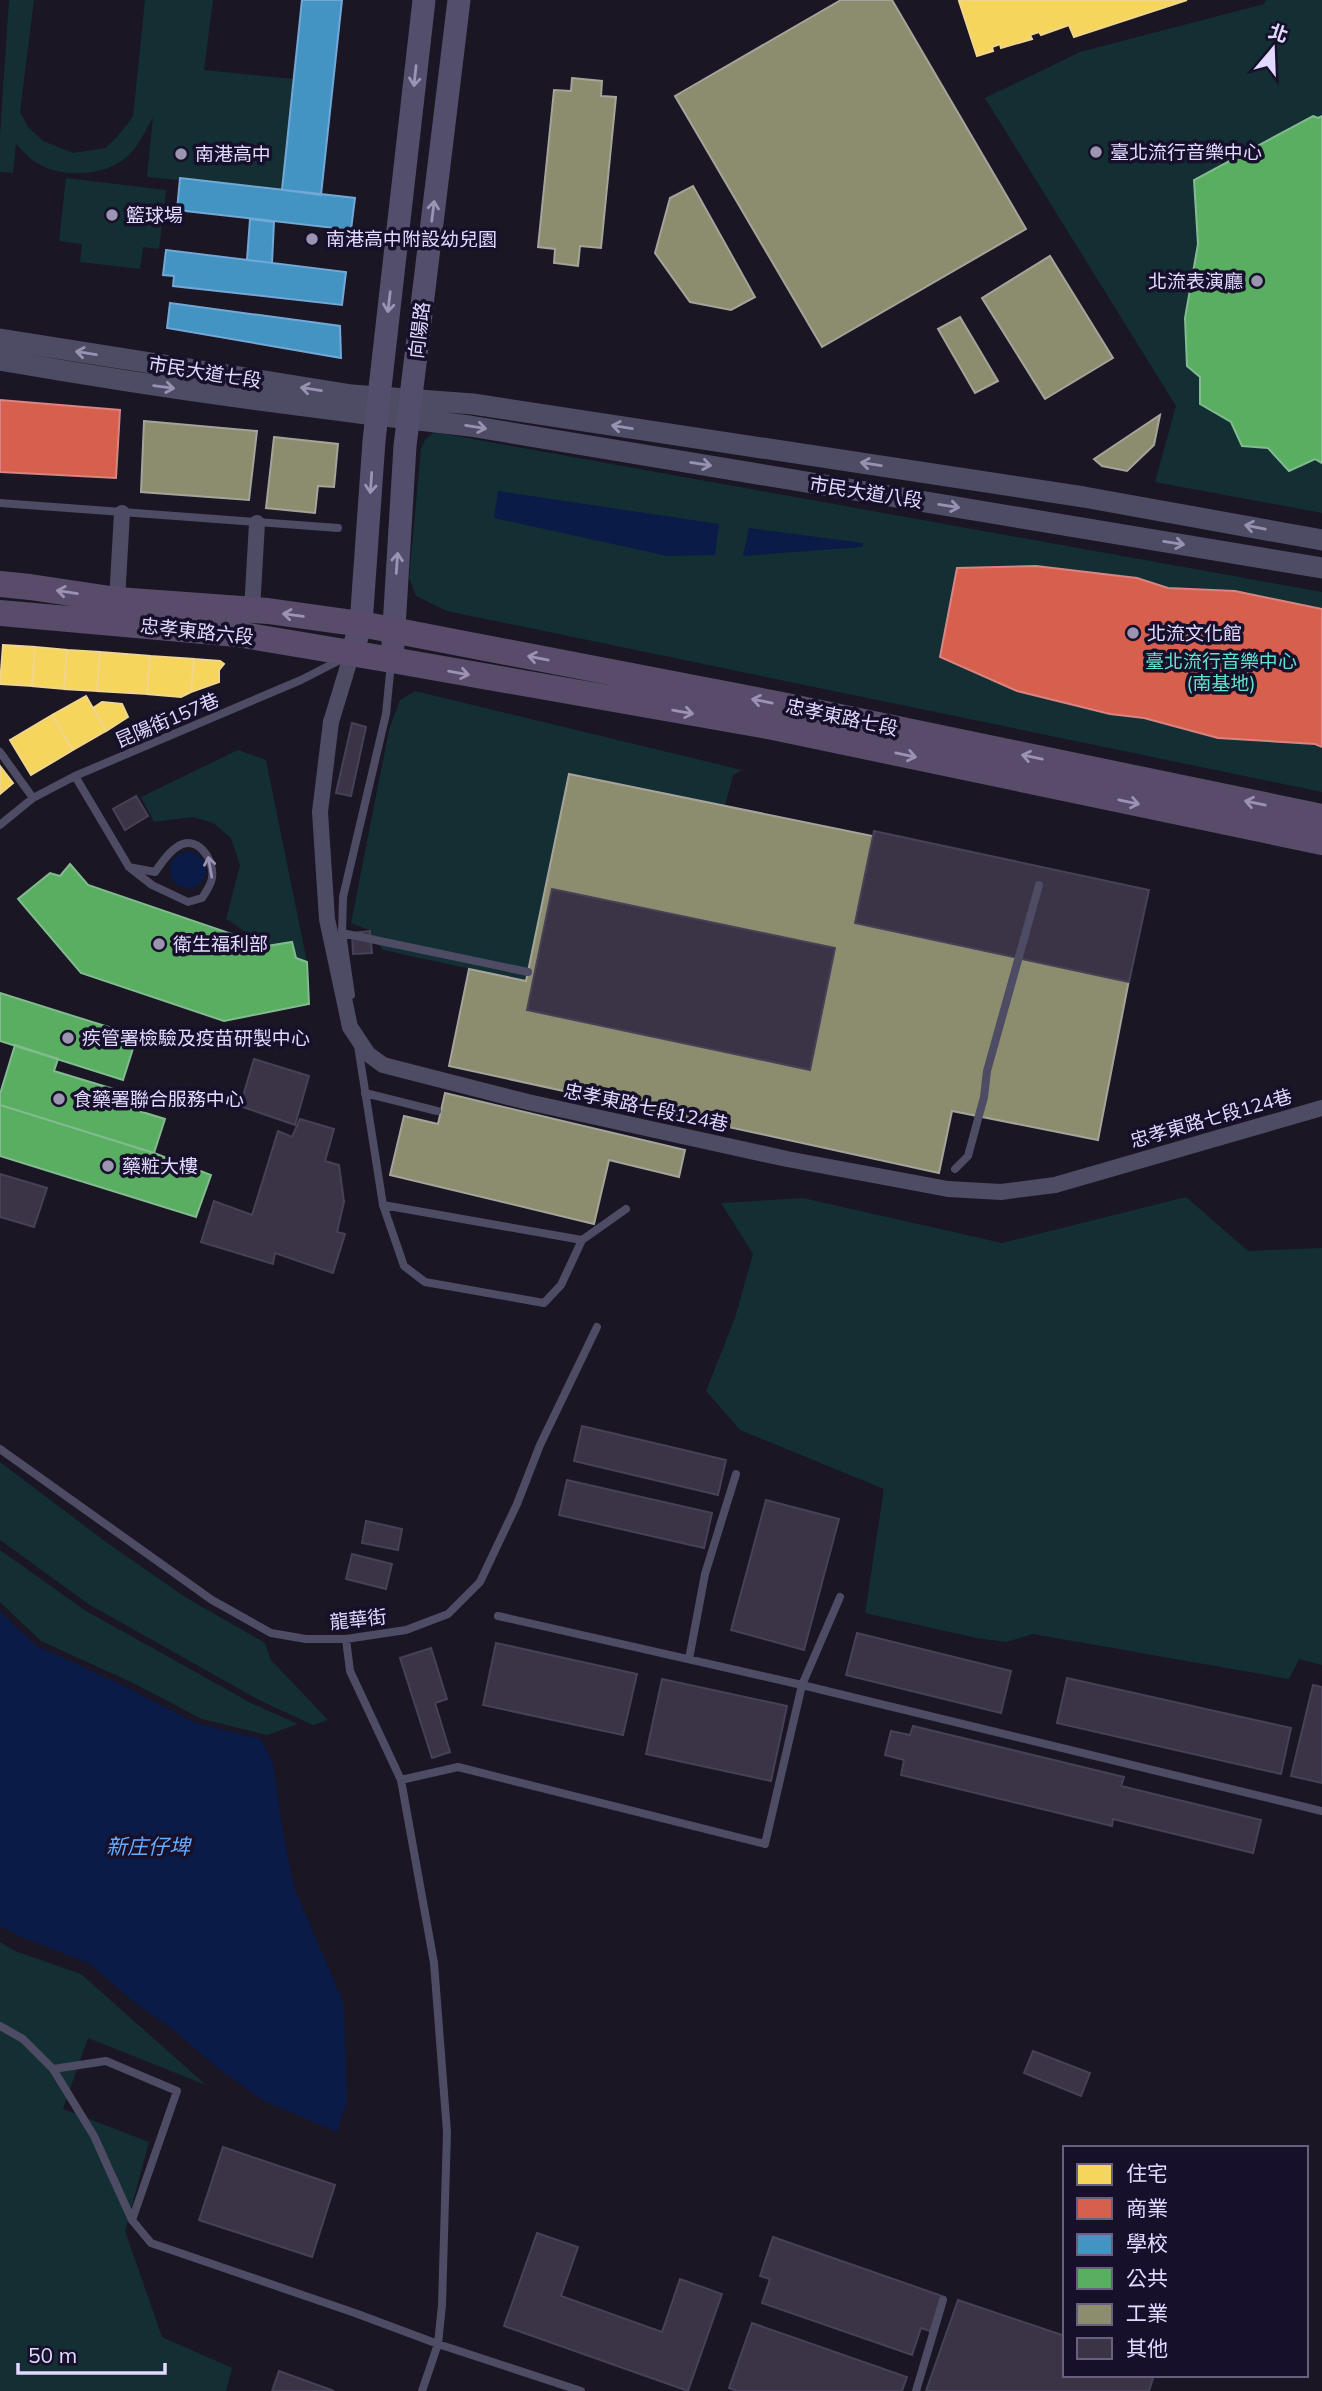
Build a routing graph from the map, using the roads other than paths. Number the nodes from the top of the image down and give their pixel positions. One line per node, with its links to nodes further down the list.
1 (424, 0): 5 (main road, 向陽路, one-way to 5)
2 (459, 0): 6 (main road, 向陽路, one-way to 2)
3 (0, 339): 5 (street, 市民大道七段, one-way to 3)
4 (0, 360): 5 (street, 市民大道七段, one-way to 5)
5 (378, 407): 6 (street, 市民大道七段); 17 (main road, 向陽路, one-way to 17)
6 (410, 410): 11 (street, 市民大道八段, one-way to 6); 12 (street, 市民大道八段, one-way to 12); 18 (main road, 向陽路, one-way to 6)
7 (0, 503): 8 (lane)
8 (122, 513): 9 (lane); 14 (street)
9 (257, 523): 10 (lane); 15 (street)
10 (338, 528)
11 (1322, 540)
12 (1322, 568)
13 (0, 584): 14 (main road, 忠孝東路六段, one-way to 13)
14 (117, 600): 15 (main road, 忠孝東路六段)
15 (252, 610): 17 (main road, 忠孝東路六段, one-way to 15)
16 (0, 613): 19 (main road, 忠孝東路六段)
17 (361, 624): 18 (main road, 忠孝東路七段); 19 (main road, 向陽路)
18 (394, 631): 20 (main road, 向陽路); 24 (main road, 忠孝東路七段, one-way to 18)
19 (352, 653): 20 (main road, 忠孝東路六段); 22 (lane, 昆陽街157巷); 32 (street, 忠孝東路七段124巷, bridge)
20 (392, 660): 26 (main road, 忠孝東路七段, one-way to 26); 29 (lane)
21 (0, 752): 23 (lane)
22 (75, 776): 23 (lane, 昆陽街157巷); 27 (lane)
23 (33, 798): 25 (lane, 昆陽街157巷)
24 (1322, 817)
25 (0, 825)
26 (1322, 842)
27 (130, 867): 27 (lane, one-way to 27)
28 (1039, 885): 34 (lane)
29 (342, 933): 30 (lane); 31 (lane)
30 (528, 972)
31 (365, 1093): 33 (lane); 35 (lane)
32 (1322, 1108)
33 (436, 1111)
34 (955, 1169)
35 (383, 1205): 37 (lane); 37 (lane)
36 (626, 1209): 37 (lane)
37 (582, 1240)
38 (597, 1327): 43 (lane, 龍華街)
39 (0, 1449): 43 (lane, 龍華街)
40 (736, 1474): 44 (lane)
41 (840, 1597): 45 (lane)
42 (498, 1616): 44 (lane)
43 (346, 1639): 46 (lane)
44 (689, 1659): 45 (lane)
45 (802, 1685): 46 (lane); 47 (lane)
46 (401, 1780): 52 (lane)
47 (1322, 1811)
48 (0, 2026): 49 (lane)
49 (53, 2069): 50 (lane); 50 (lane)
50 (132, 2220): 52 (lane)
51 (943, 2300): 55 (lane)
52 (438, 2344): 53 (lane); 54 (lane)
53 (422, 2391)
54 (581, 2391)
55 (916, 2391)

